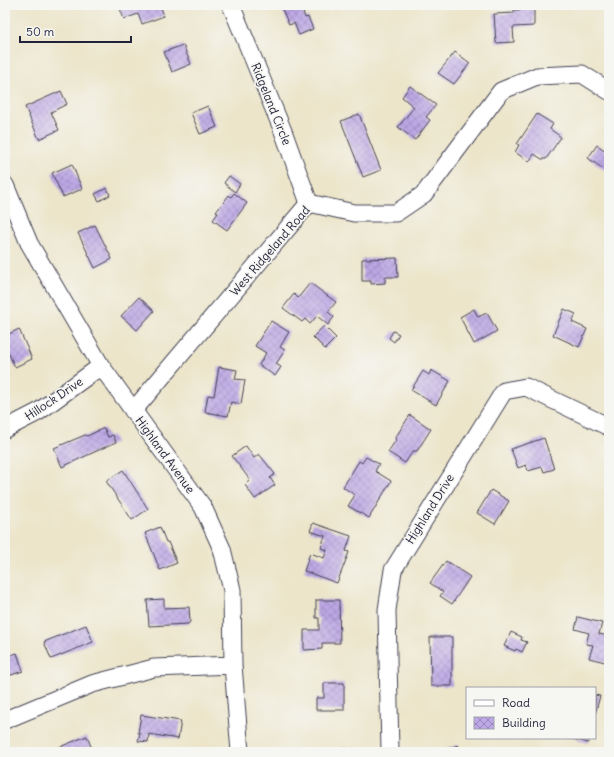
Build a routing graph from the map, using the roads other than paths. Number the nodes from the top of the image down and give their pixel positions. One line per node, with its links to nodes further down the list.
1 (230, 5): 4 (street, Ridgeland Circle)
2 (609, 91): 4 (street, West Ridgeland Road)
3 (5, 185): 5 (street, Highland Avenue)
4 (309, 203): 6 (street, West Ridgeland Road)
5 (101, 366): 6 (street, Highland Avenue); 8 (street, Hillock Drive)
6 (133, 411): 9 (street, Highland Avenue)
7 (609, 426): 12 (street, Highland Drive)
8 (5, 430)
9 (233, 665): 10 (street); 11 (street, Highland Avenue)
10 (5, 720)
11 (240, 752)
12 (390, 752)

